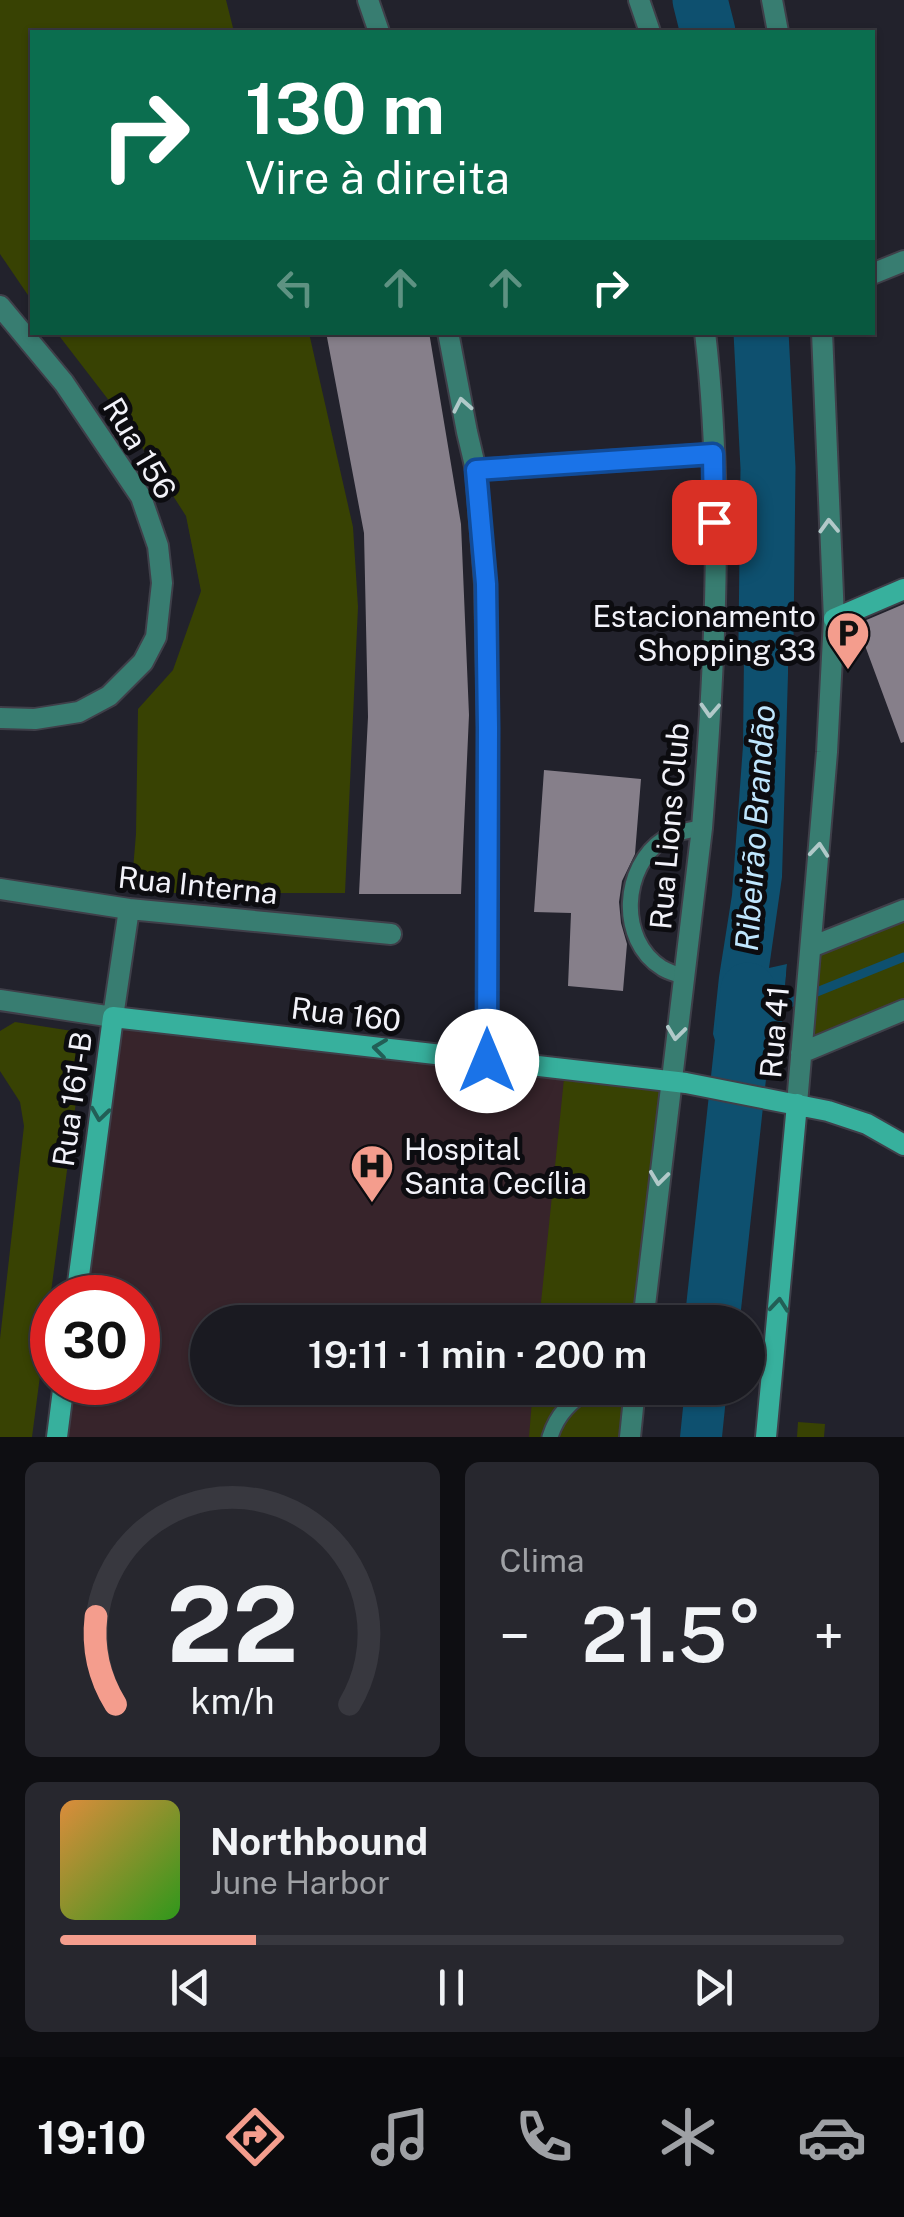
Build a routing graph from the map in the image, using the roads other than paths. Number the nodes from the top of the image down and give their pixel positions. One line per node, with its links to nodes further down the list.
1 (368, 0): 4 (street)
2 (638, 0): 5 (street)
3 (774, 1): 6 (street)
4 (378, 30)
5 (649, 30)
6 (778, 30)
7 (904, 261): 8 (street)
8 (875, 273)
9 (0, 306): 17 (street, Rua 156)
10 (449, 335): 14 (street, one-way to 10)
11 (705, 335): 13 (street, Rua Lions Club)
12 (822, 335): 16 (street, Rua 41, one-way to 12)
13 (713, 454): 14 (street); 18 (street, Rua Lions Club, one-way to 18)
14 (476, 470): 29 (street)
15 (904, 589): 16 (street)
16 (834, 619): 23 (street, Rua 41, one-way to 16)
17 (0, 718)
18 (702, 828): 24 (street, Rua Lions Club); 24 (lane)
19 (0, 890): 20 (street, Rua Interna)
20 (129, 909): 22 (street, Rua Interna); 27 (street, Rua 161-B)
21 (904, 910): 23 (street)
22 (391, 934)
23 (811, 952): 28 (street, Rua 41)
24 (684, 977): 30 (street, Rua Lions Club, one-way to 30)
25 (0, 1000): 27 (street, Rua 160)
26 (904, 1010): 28 (street)
27 (113, 1017): 29 (street, Rua 160, one-way to 27); 33 (street, Rua 161-B, one-way to 33)
28 (801, 1053): 31 (street, Rua 41)
29 (487, 1061): 30 (street, Rua 160)
30 (678, 1082): 31 (street, Rua 160); 34 (street, Rua Lions Club, one-way to 34)
31 (794, 1100): 32 (street, Rua 160); 41 (street, Rua 41, one-way to 31)
32 (904, 1145)
33 (79, 1275)
34 (645, 1305)
35 (61, 1405): 38 (street)
36 (569, 1405): 39 (lane)
37 (633, 1405): 40 (street)
38 (57, 1437)
39 (550, 1437)
40 (630, 1437)
41 (766, 1437)

